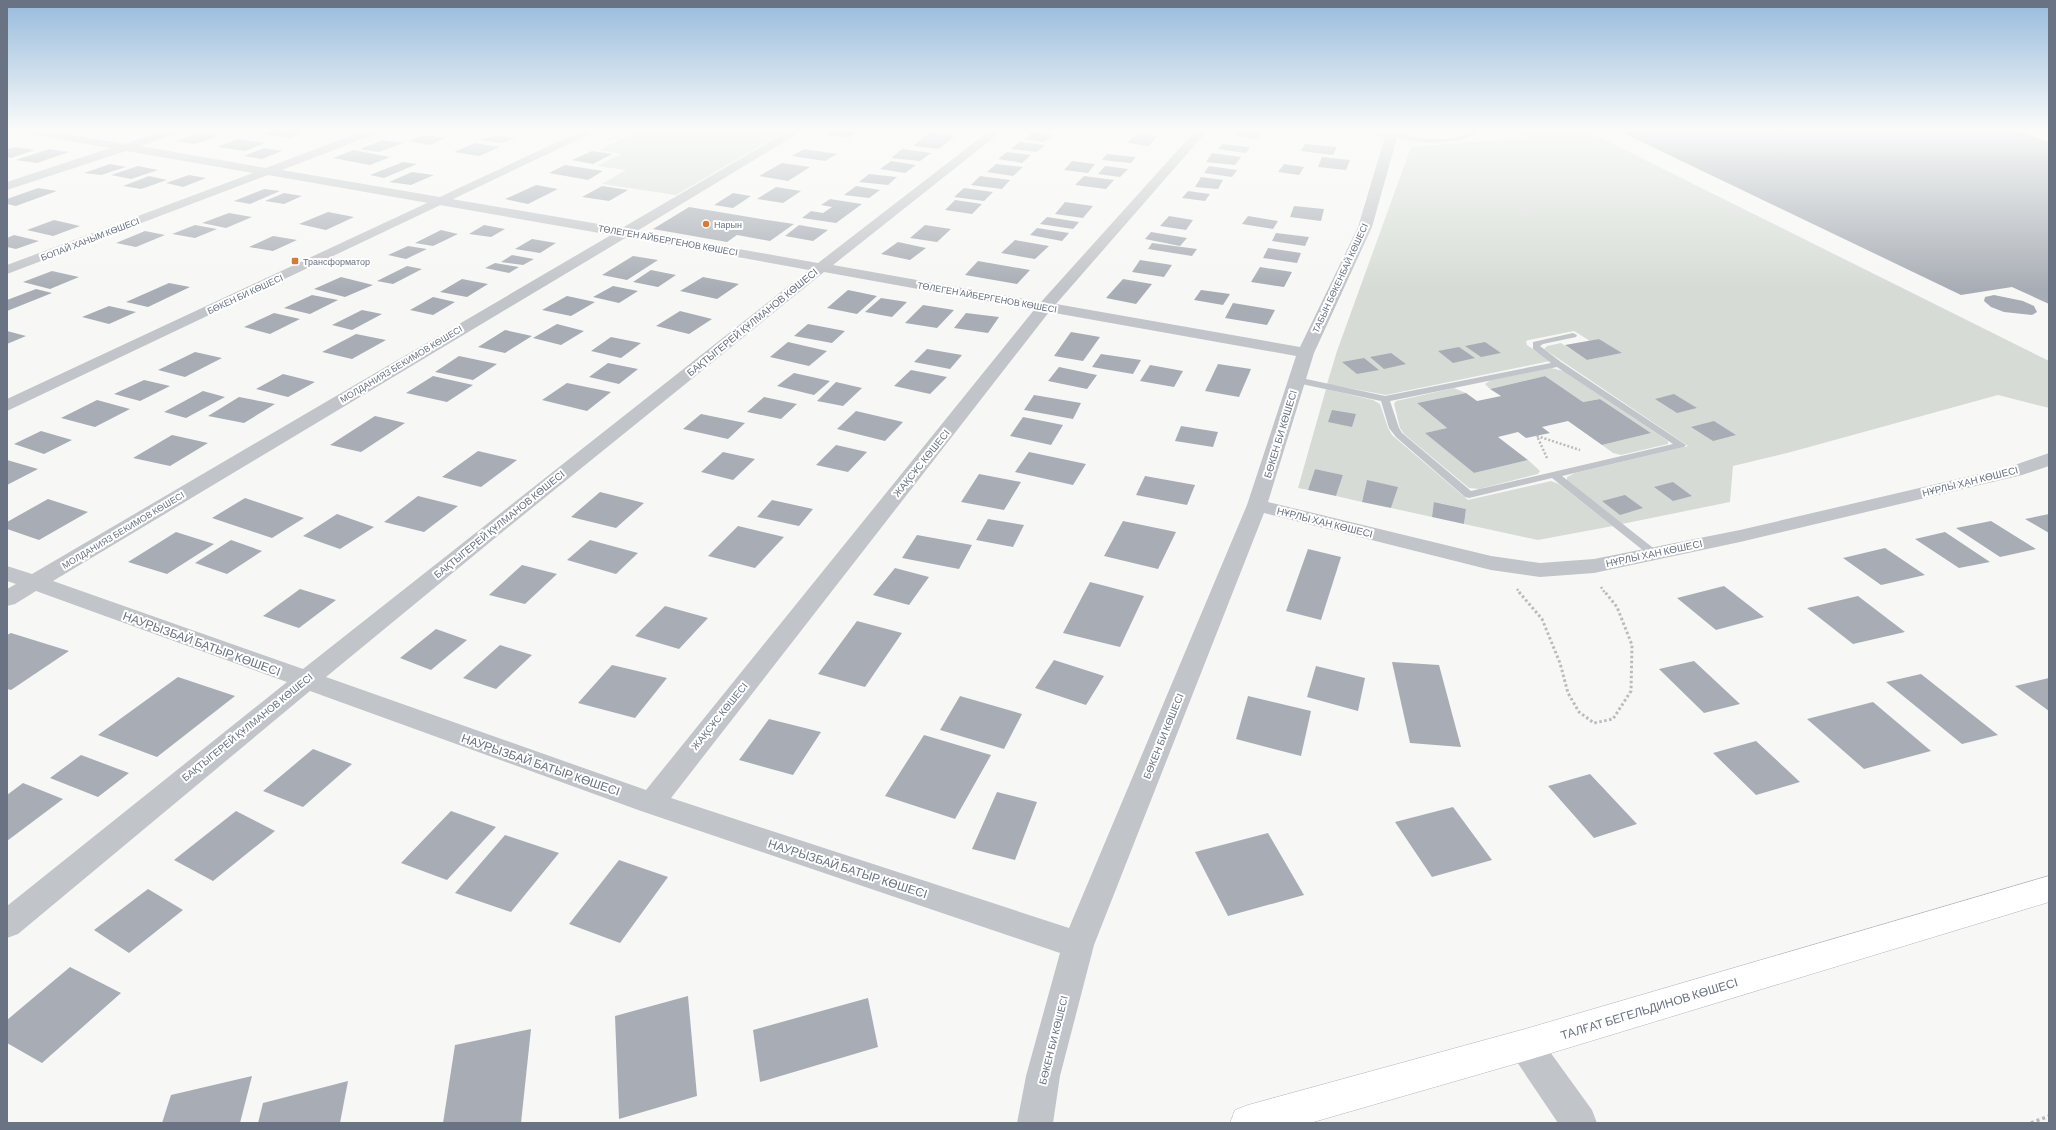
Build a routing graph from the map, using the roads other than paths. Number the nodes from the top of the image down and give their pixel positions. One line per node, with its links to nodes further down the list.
1 (236, 184): 11 (street, БОПАЙ ХАНЫМ КӨШЕСІ)
2 (335, 184): 8 (street, ТӨЛЕГЕН АЙБЕРГЕНОВ КӨШЕСІ)
3 (480, 184): 8 (street, БӨКЕН БИ КӨШЕСІ)
4 (706, 184): 9 (street, МОЛДАНИЯЗ БЕКИМОВ КӨШЕСІ)
5 (928, 184): 10 (street, БАҚТЫГЕРЕЙ ҚҰЛМАНОВ КӨШЕСІ)
6 (1154, 184): 12 (street, ЖАҚСҰС КӨШЕСІ)
7 (1377, 184): 14 (street, ТАБЫН БӨКЕНБАЙ КӨШЕСІ)
8 (442, 202): 9 (street, ТӨЛЕГЕН АЙБЕРГЕНОВ КӨШЕСІ); 18 (street, БӨКЕН БИ КӨШЕСІ)
9 (623, 232): 10 (street, ТӨЛЕГЕН АЙБЕРГЕНОВ КӨШЕСІ); 24 (street, МОЛДАНИЯЗ БЕКИМОВ КӨШЕСІ)
10 (821, 267): 12 (street, ТӨЛЕГЕН АЙБЕРГЕНОВ КӨШЕСІ); 26 (street, БАҚТЫГЕРЕЙ ҚҰЛМАНОВ КӨШЕСІ)
11 (7, 270)
12 (1045, 307): 14 (street, ТӨЛЕГЕН АЙБЕРГЕНОВ КӨШЕСІ); 27 (street, ЖАҚСҰС КӨШЕСІ)
13 (1573, 335): 15 (lane)
14 (1306, 353): 16 (street, БӨКЕН БИ КӨШЕСІ)
15 (1558, 364): 17 (lane); 20 (lane)
16 (1297, 380): 17 (lane); 21 (street, БӨКЕН БИ КӨШЕСІ)
17 (1385, 399): 20 (lane)
18 (7, 406)
19 (2049, 459): 22 (street, НҰРЛЫ ХАН КӨШЕСІ)
20 (1554, 475): 22 (lane)
21 (1258, 505): 22 (street, НҰРЛЫ ХАН КӨШЕСІ); 30 (street, БӨКЕН БИ КӨШЕСІ)
22 (1653, 553)
23 (7, 573): 24 (street, НАУРЫЗБАЙ БАТЫР КӨШЕСІ)
24 (34, 582): 25 (street, МОЛДАНИЯЗ БЕКИМОВ КӨШЕСІ); 26 (street, НАУРЫЗБАЙ БАТЫР КӨШЕСІ)
25 (7, 599)
26 (304, 680): 27 (street, НАУРЫЗБАЙ БАТЫР КӨШЕСІ); 29 (street, БАҚТЫГЕРЕЙ ҚҰЛМАНОВ КӨШЕСІ)
27 (651, 803): 30 (street, НАУРЫЗБАЙ БАТЫР КӨШЕСІ)
28 (2049, 889): 31 (main road, ТАЛҒАТ БЕГЕЛЬДИНОВ КӨШЕСІ)
29 (7, 924)
30 (1078, 945): 32 (street, БӨКЕН БИ КӨШЕСІ)
31 (1525, 1045): 33 (main road, ТАЛҒАТ БЕГЕЛЬДИНОВ КӨШЕСІ); 34 (street)
32 (1035, 1123)
33 (1248, 1123)
34 (1579, 1123)

